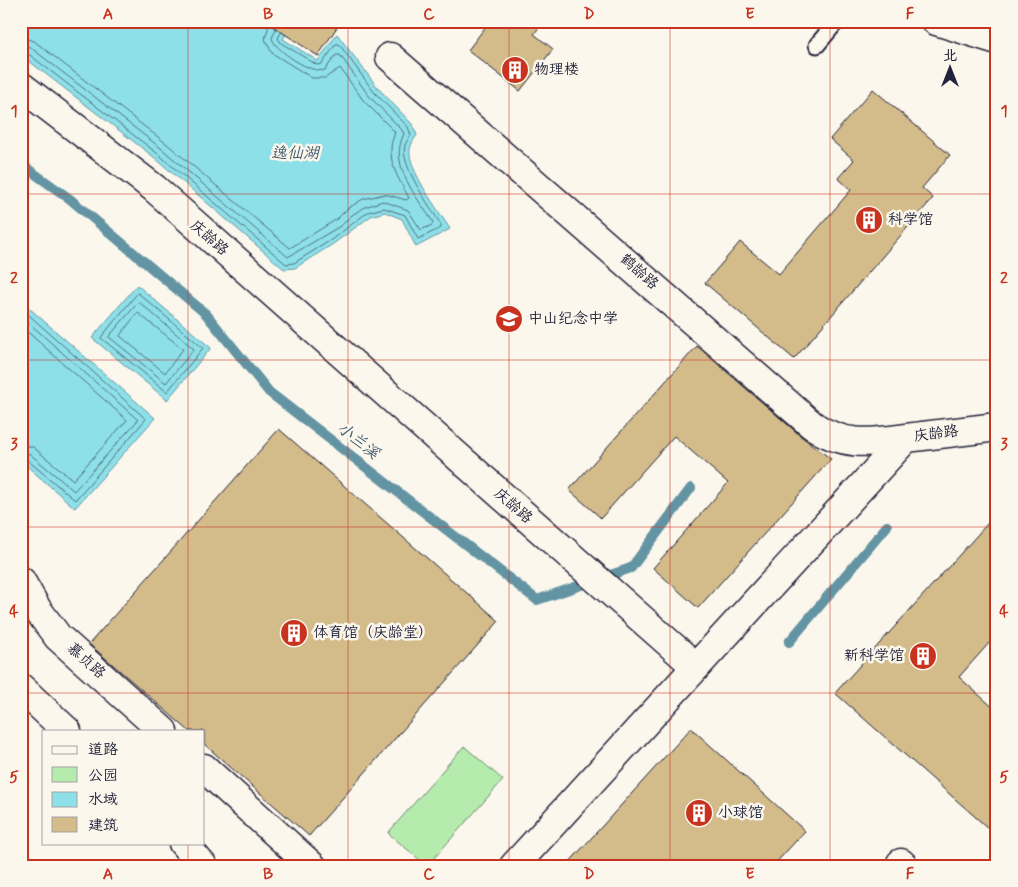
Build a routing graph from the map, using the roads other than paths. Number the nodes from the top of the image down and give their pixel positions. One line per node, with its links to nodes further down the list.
1 (837, 21): 4 (lane)
2 (936, 21): 3 (street)
3 (997, 40)
4 (817, 45)
5 (390, 57): 8 (street, 鹤龄路)
6 (21, 86): 10 (street, 庆龄路)
7 (997, 427): 8 (street, 庆龄路)
8 (906, 438): 10 (street, 庆龄路)
9 (21, 581): 13 (street, 慕贞路)
10 (696, 667): 18 (street)
11 (21, 688): 12 (street)
12 (66, 730)
13 (162, 730)
14 (205, 769): 17 (street)
15 (184, 844): 16 (street)
16 (202, 866)
17 (312, 866)
18 (514, 866)

